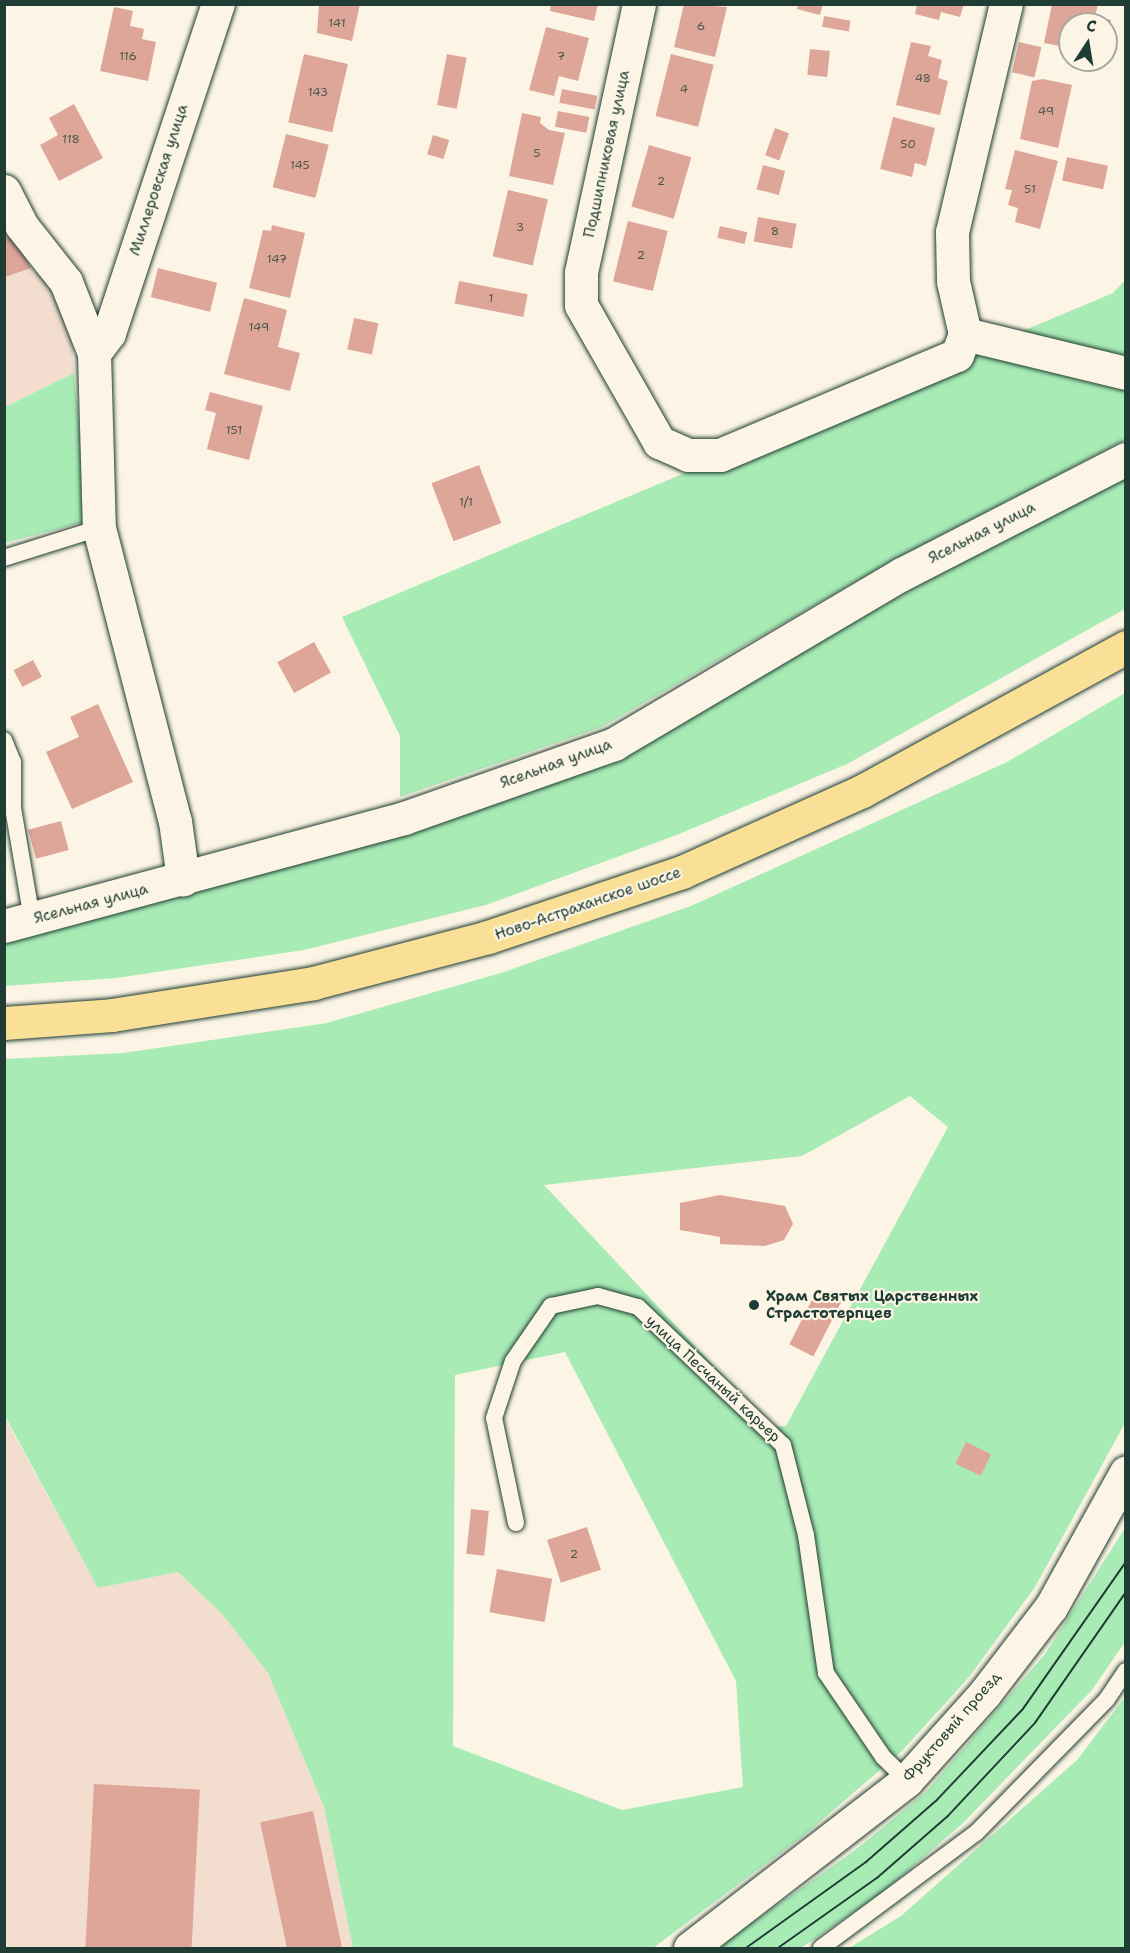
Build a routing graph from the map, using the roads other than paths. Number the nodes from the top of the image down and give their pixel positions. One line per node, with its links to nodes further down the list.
1 (218, 4): 6 (street, Миллеровская улица)
2 (639, 4): 5 (street, Подшипниковая улица)
3 (1006, 4): 5 (street)
4 (4, 191): 6 (street)
5 (965, 334): 7 (street)
6 (94, 353): 9 (street)
7 (1125, 373)
8 (1125, 459): 13 (street, Ясельная улица)
9 (99, 528): 10 (lane); 13 (street)
10 (4, 558)
11 (1125, 647): 15 (main road, Ново-Астраханское шоссе)
12 (4, 740): 14 (lane)
13 (183, 879): 14 (street, Ясельная улица)
14 (18, 923)
15 (4, 1023)
16 (1125, 1472): 19 (street, Фруктовый проезд)
17 (516, 1523): 19 (lane, улица Песчаный карьер)
18 (1125, 1671): 21 (lane)
19 (907, 1780): 20 (street, Фруктовый проезд)
20 (690, 1948)
21 (821, 1948)

